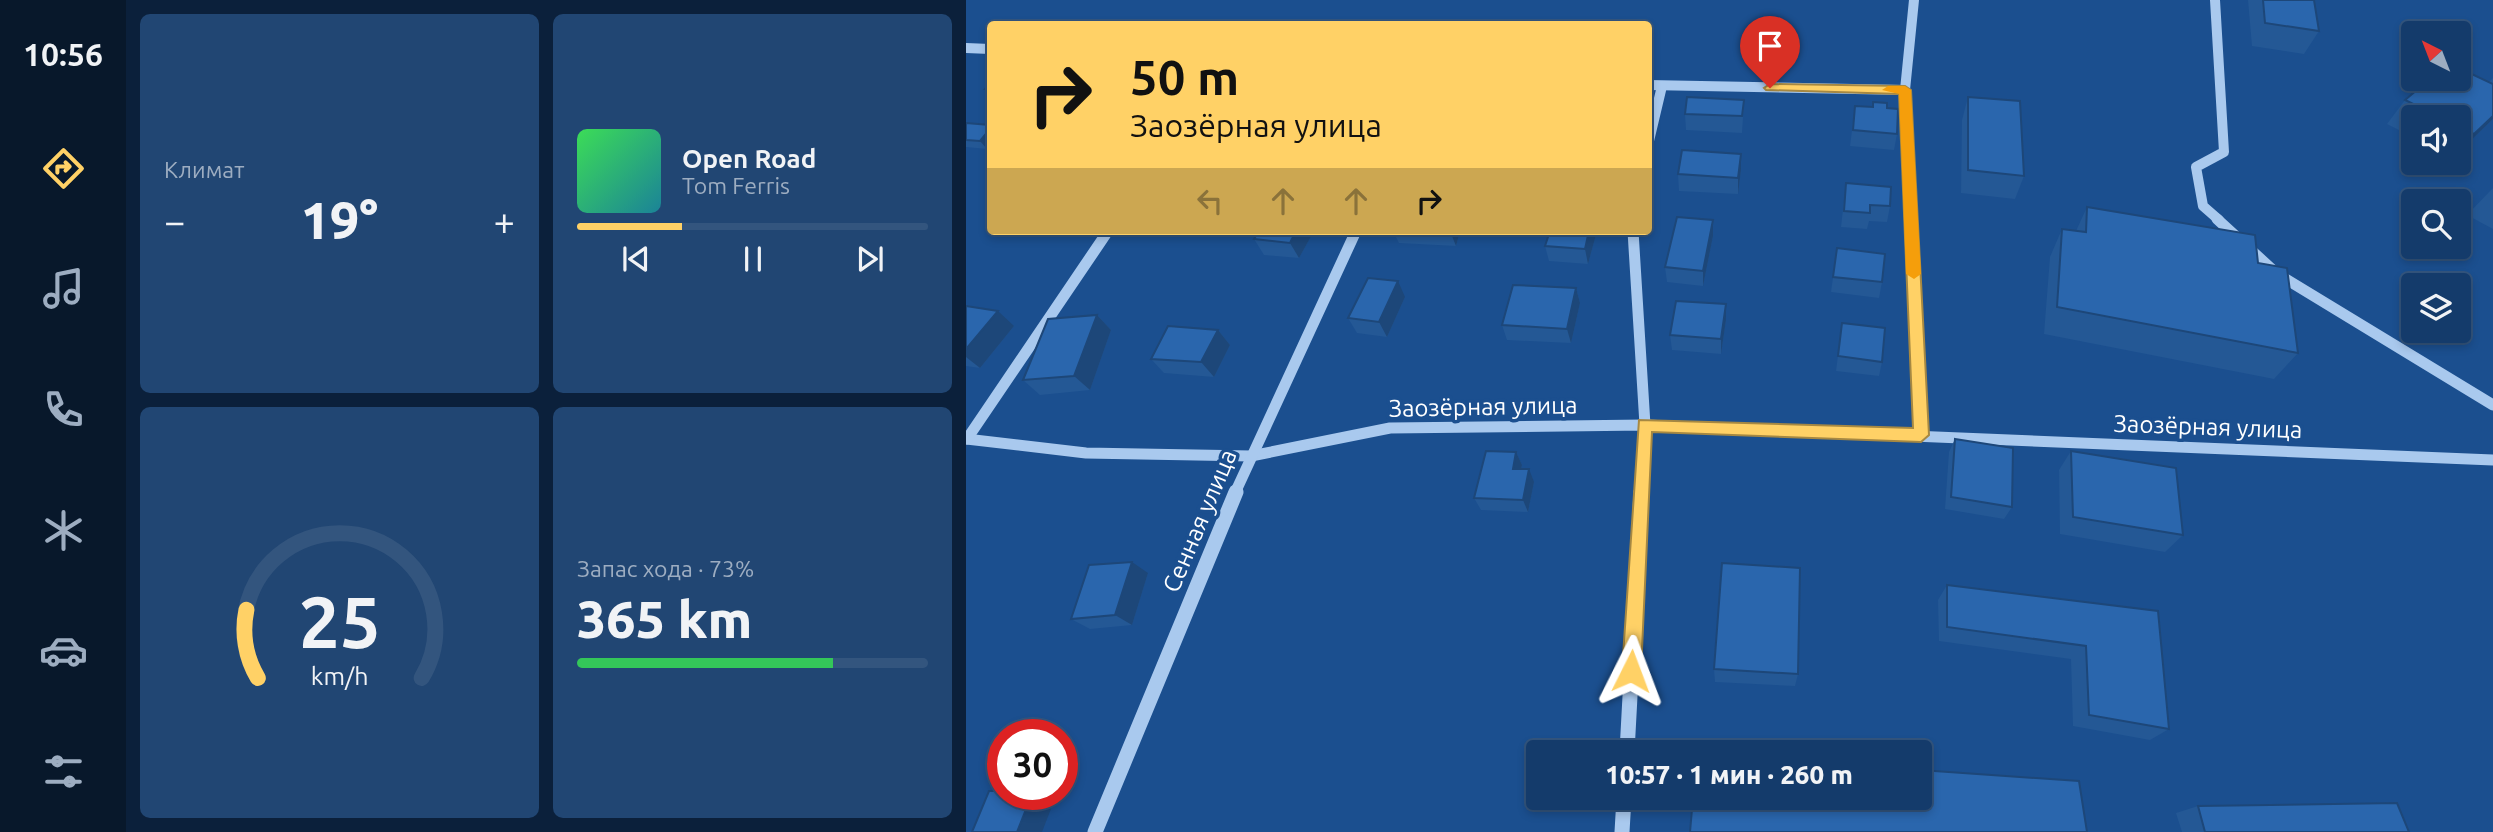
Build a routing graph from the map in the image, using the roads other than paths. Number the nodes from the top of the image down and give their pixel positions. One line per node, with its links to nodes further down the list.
1 (1914, 0): 7 (street)
2 (2215, 0): 12 (street)
3 (966, 48): 4 (street)
4 (987, 49)
5 (1652, 85): 6 (street)
6 (1662, 86): 7 (street); 8 (street)
7 (1905, 90): 14 (street)
8 (1652, 128)
9 (1105, 235): 15 (street)
10 (1354, 235): 16 (street, Сенная улица)
11 (1633, 235): 13 (street)
12 (2493, 405)
13 (1645, 425): 14 (street, Заозёрная улица); 16 (street, Заозёрная улица); 18 (street)
14 (1921, 435): 17 (street, Заозёрная улица)
15 (966, 439): 16 (street, Заозёрная улица)
16 (1251, 456): 20 (street, Сенная улица)
17 (2493, 460)
18 (1628, 740)
19 (1623, 810): 21 (street)
20 (1095, 832)
21 (1622, 832)

